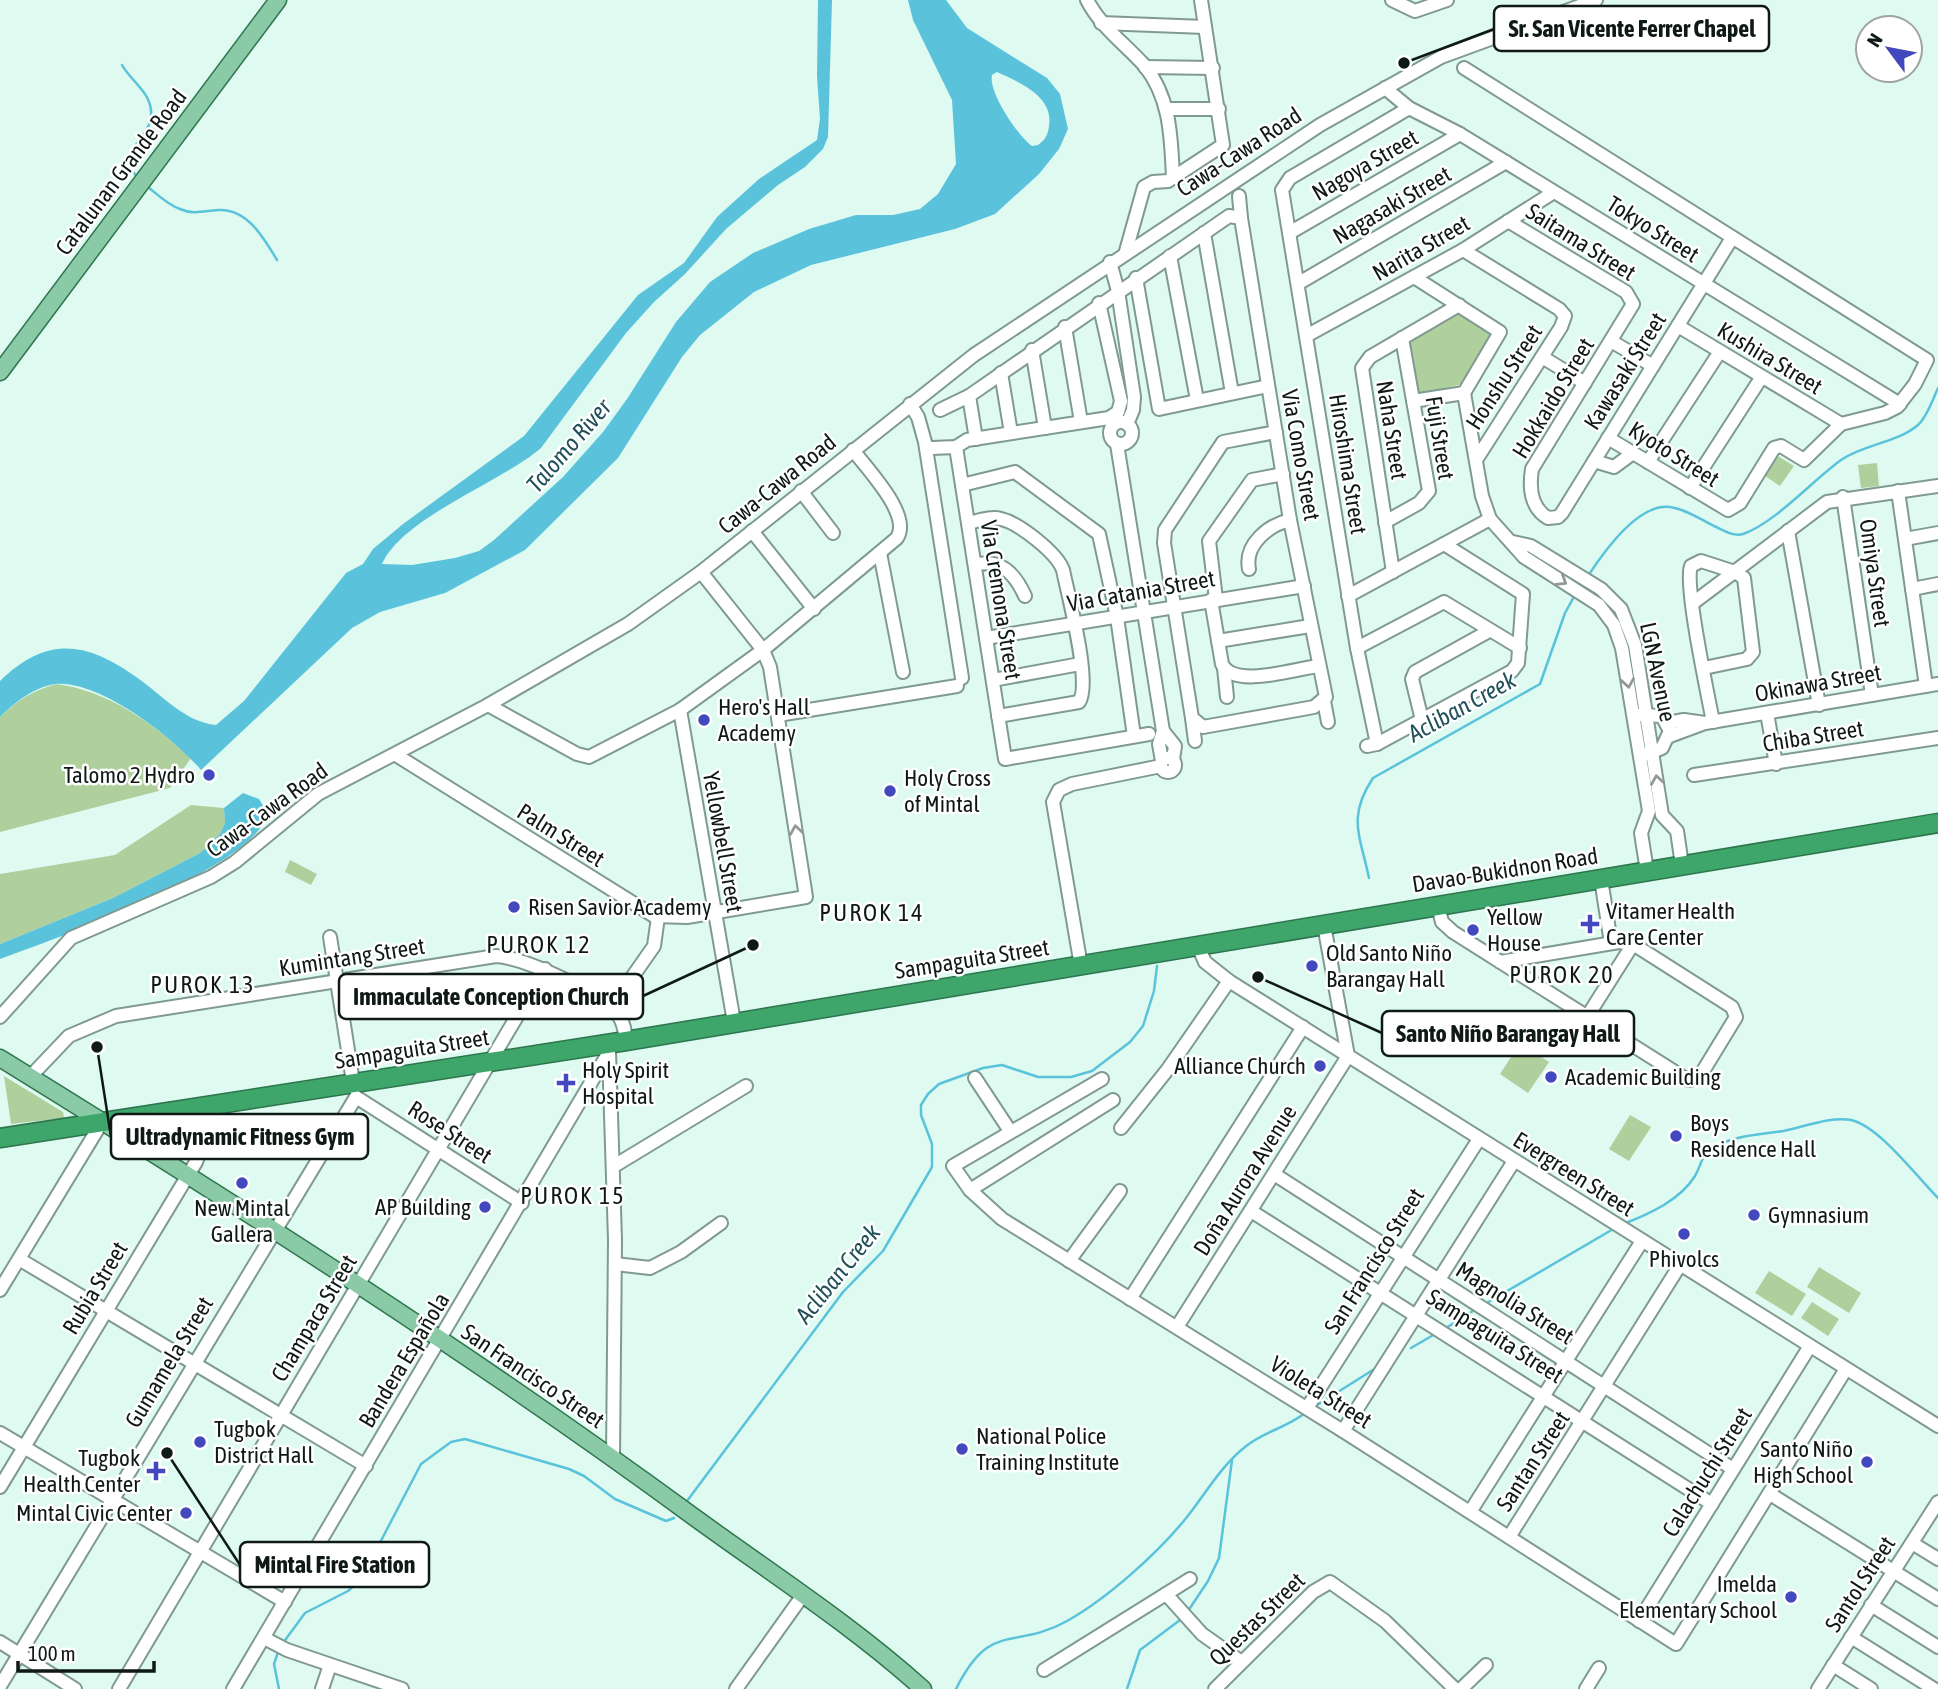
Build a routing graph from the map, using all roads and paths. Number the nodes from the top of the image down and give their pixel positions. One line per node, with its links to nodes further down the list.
1 (278, 0): 48 (main road, Catalunan Grande Road)
2 (1087, 0): 8 (street)
3 (1201, 0): 9 (street)
4 (1392, 0): 5 (street)
5 (1447, 0)
6 (1596, 0): 7 (street, Cawa-Cawa Road)
7 (1574, 4): 13 (street, Cawa-Cawa Road)
8 (1101, 23): 9 (street); 10 (street)
9 (1205, 27): 11 (street)
10 (1145, 67): 11 (street); 15 (street)
11 (1213, 68): 16 (street)
12 (1464, 68): 26 (street)
13 (1385, 88): 14 (street, Tokyo Street); 28 (street, Cawa-Cawa Road)
14 (1409, 108): 17 (street, Tokyo Street); 24 (street, Hiroshima Street)
15 (1167, 109): 16 (street); 19 (street)
16 (1219, 109): 19 (street)
17 (1460, 134): 18 (street, Tokyo Street); 24 (street, Nagoya Street)
18 (1506, 162): 20 (street, Tokyo Street); 33 (street, Nagasaki Street)
19 (1173, 178): 28 (street)
20 (1554, 192): 23 (street, Narita Street); 34 (street, Tokyo Street)
21 (1239, 196): 22 (street, Via Como Street)
22 (1239, 217): 25 (street); 52 (street, Via Como Street)
23 (1508, 221): 27 (street, Narita Street); 36 (street, Saitama Street)
24 (1291, 232): 33 (street, Hiroshima Street)
25 (1204, 233): 29 (street); 53 (street)
26 (1732, 238): 34 (street, Kawasaki Street); 59 (street)
27 (1463, 250): 31 (street, Narita Street); 46 (street, Honshu Street)
28 (1126, 251): 30 (street, Cawa-Cawa Road)
29 (1170, 256): 32 (street); 56 (street)
30 (1110, 262): 35 (street); 58 (street, Cawa-Cawa Road)
31 (1414, 277): 38 (street); 41 (street, Narita Street)
32 (1136, 278): 35 (street); 56 (street)
33 (1299, 283): 41 (street, Hiroshima Street)
34 (1704, 286): 39 (street, Kawasaki Street); 59 (street, Tokyo Street)
35 (1118, 291): 37 (street); 108 (street)
36 (1632, 299): 43 (street, Hokkaido Street)
37 (1099, 303): 40 (street); 61 (street)
38 (1459, 305): 42 (street, Naha Street); 54 (street)
39 (1678, 326): 45 (street, Kushira Street); 47 (street, Kawasaki Street)
40 (1065, 327): 44 (street); 61 (street)
41 (1306, 336): 103 (street, Hiroshima Street)
42 (1402, 338): 57 (street, Fuji Street); 85 (street, Naha Street)
43 (1611, 341): 47 (street); 51 (street, Hokkaido Street)
44 (1032, 350): 49 (street); 63 (street)
45 (1719, 353): 50 (street, Kushira Street); 74 (street)
46 (1542, 357): 51 (street); 72 (street, Honshu Street)
47 (1653, 366): 66 (street, Kawasaki Street)
48 (0, 372)
49 (1001, 373): 55 (street); 65 (street)
50 (1761, 378): 62 (street, Kushira Street); 78 (street)
51 (1585, 383): 82 (street, Hokkaido Street)
52 (1268, 386): 53 (street); 64 (street, Via Como Street)
53 (1232, 393): 56 (street)
54 (1464, 393): 57 (street); 72 (street, LGN Avenue)
55 (969, 396): 60 (street); 67 (street)
56 (1197, 400)
57 (1413, 401): 85 (street, Fuji Street)
58 (910, 404): 70 (street, Cawa-Cawa Road); 133 (street)
59 (1900, 404): 62 (street)
60 (940, 410)
61 (1081, 422): 63 (street)
62 (1841, 424): 78 (street, Kyoto Street)
63 (1045, 428): 65 (street)
64 (1276, 432): 75 (street, Via Como Street); 106 (street)
65 (1011, 433): 67 (street)
66 (1608, 438): 71 (street, Kyoto Street); 73 (street, Kawasaki Street)
67 (976, 439): 68 (street)
68 (956, 447): 69 (street); 76 (street, Via Cremona Street)
69 (932, 448)
70 (853, 450): 79 (street, Cawa-Cawa Road); 93 (street)
71 (1633, 453): 73 (street); 74 (street, Kyoto Street)
72 (1476, 460): 83 (street, LGN Avenue)
73 (1594, 461): 82 (street, Kawasaki Street)
74 (1648, 462): 78 (street, Kyoto Street)
75 (1283, 474): 84 (street, Via Como Street); 104 (street)
76 (962, 485): 86 (street, Via Cremona Street); 109 (street)
77 (1938, 486): 80 (street)
78 (1690, 488)
79 (801, 491): 87 (street, Cawa-Cawa Road); 89 (street)
80 (1898, 491): 81 (street); 91 (street)
81 (1843, 498): 88 (street); 125 (street, Omiya Street)
82 (1548, 518)
83 (1490, 519): 92 (street); 134 (street, LGN Avenue)
84 (1290, 520): 95 (street); 100 (street, Via Como Street)
85 (1385, 522): 97 (street, Naha Street)
86 (968, 523): 94 (street, Via Cremona Street); 110 (street)
87 (752, 531): 96 (street, Cawa-Cawa Road); 107 (street)
88 (1788, 531): 98 (street); 129 (street)
89 (833, 533)
90 (1938, 533): 91 (street)
91 (1905, 539): 101 (street)
92 (1444, 544): 97 (street); 116 (street)
93 (880, 553): 107 (street); 122 (street)
94 (975, 565): 102 (street); 113 (street, Via Cremona Street)
95 (1250, 569)
96 (701, 572): 117 (street); 128 (street, Cawa-Cawa Road)
97 (1393, 572): 103 (street)
98 (1735, 572): 105 (street); 105 (street); 121 (street)
99 (1938, 584): 101 (street)
100 (1304, 586): 104 (street, Via Catania Street); 111 (street, Via Como Street)
101 (1912, 589): 124 (street)
102 (1025, 596)
103 (1348, 596): 115 (street, Hiroshima Street)
104 (1213, 600): 106 (street, Via Catania Street); 114 (street)
105 (1693, 603): 121 (street)
106 (1176, 608): 108 (street, Via Catania Street); 132 (street)
107 (814, 609): 117 (street)
108 (1142, 613): 109 (street, Via Catania Street); 163 (street)
109 (1117, 617): 110 (street, Via Catania Street); 141 (street)
110 (1074, 623): 113 (street, Via Catania Street); 118 (street)
111 (1310, 626): 114 (street); 119 (street, Via Como Street)
112 (1489, 631): 115 (street); 116 (street); 136 (street)
113 (986, 638): 123 (street, Via Cremona Street)
114 (1218, 641): 120 (street)
115 (1357, 648): 136 (street, Hiroshima Street)
116 (1520, 648): 136 (street)
117 (763, 650): 130 (street); 133 (street)
118 (1080, 664): 123 (street); 135 (street)
119 (1318, 666): 120 (street); 127 (street, Via Como Street)
120 (1224, 668): 126 (street)
121 (1704, 668): 138 (street)
122 (903, 672)
123 (992, 680): 135 (street, Via Cremona Street)
124 (1932, 685): 125 (street, Okinawa Street)
125 (1872, 695): 129 (street, Okinawa Street)
126 (1227, 697)
127 (1325, 699): 132 (street); 137 (street, Via Como Street)
128 (488, 705): 130 (street); 145 (street, Cawa-Cawa Road)
129 (1819, 705): 131 (street, Okinawa Street)
130 (680, 710): 155 (street, Yellowbell Street)
131 (1767, 713): 138 (street, Okinawa Street); 146 (street)
132 (1192, 714): 143 (street)
133 (778, 715): 155 (street, one-way to 133)
134 (1640, 715): 139 (street); 144 (street, LGN Avenue)
135 (998, 716): 141 (street, Via Cremona Street)
136 (1422, 720)
137 (1328, 722)
138 (1709, 723): 139 (street, Okinawa Street)
139 (1669, 729): 144 (street)
140 (1149, 734): 141 (street)
141 (1135, 736)
142 (1938, 738): 146 (street, Chiba Street)
143 (1195, 741)
144 (1646, 754): 148 (street, LGN Avenue, one-way to 144); 150 (street, LGN Avenue)
145 (396, 755): 156 (street, Palm Street); 168 (street, Cawa-Cawa Road)
146 (1776, 764): 147 (street, Chiba Street)
147 (1694, 775)
148 (1669, 822): 150 (street); 151 (street, LGN Avenue)
149 (1938, 823): 151 (highway, Davao-Bukidnon Road)
150 (1644, 826): 152 (street, LGN Avenue)
151 (1682, 866): 152 (highway, Davao-Bukidnon Road)
152 (1647, 871): 153 (highway, Davao-Bukidnon Road)
153 (1601, 879): 154 (highway, Davao-Bukidnon Road); 159 (street)
154 (1438, 906): 157 (highway, Davao-Bukidnon Road); 162 (street)
155 (713, 911): 156 (street); 170 (street, Yellowbell Street)
156 (658, 917): 167 (street)
157 (1324, 925): 161 (highway, Davao-Bukidnon Road); 173 (street)
158 (330, 937): 165 (street)
159 (1611, 943): 160 (street); 162 (street)
160 (1633, 944): 169 (street); 169 (street)
161 (1198, 946): 163 (highway, Davao-Bukidnon Road); 166 (street, Evergreen Street)
162 (1500, 962): 169 (street)
163 (1081, 966): 170 (highway, Sampaguita Street)
164 (545, 969): 165 (street, Kumintang Street); 167 (street, Kumintang Street); 175 (street, Champaca Street)
165 (337, 981): 176 (street, Kumintang Street); 180 (street)
166 (1229, 981): 171 (street, Evergreen Street); 184 (street)
167 (615, 1012): 172 (street)
168 (0, 1017)
169 (1587, 1017)
170 (734, 1022): 172 (highway, Sampaguita Street)
171 (1303, 1027): 173 (street, Evergreen Street); 209 (street)
172 (615, 1045): 175 (highway, Sampaguita Street); 190 (street); 195 (street, Bandera Española)
173 (1348, 1056): 187 (street, Evergreen Street); 191 (street, Doña Aurora Avenue)
174 (0, 1058): 176 (main road, San Francisco Street)
175 (491, 1062): 180 (highway, Sampaguita Street); 188 (street, Champaca Street)
176 (30, 1077): 183 (main road, San Francisco Street)
177 (975, 1078): 185 (street)
178 (1102, 1079): 185 (street)
179 (746, 1086): 190 (street)
180 (354, 1090): 182 (highway, Sampaguita Street); 188 (street, Rose Street); 198 (street, Gumamela Street)
181 (1113, 1100): 193 (street)
182 (211, 1104): 183 (highway, Sampaguita Street); 192 (street, Rubia Street)
183 (102, 1122): 186 (highway, Sampaguita Street); 192 (main road, San Francisco Street); 201 (street)
184 (1121, 1128)
185 (1010, 1131): 193 (street, Violeta Street)
186 (0, 1138)
187 (1479, 1139): 189 (street, Evergreen Street); 200 (street, San Francisco Street)
188 (439, 1150): 195 (street, Rose Street); 206 (street, Champaca Street)
189 (1514, 1161): 199 (street, Evergreen Street); 205 (street)
190 (614, 1166): 203 (street)
191 (1273, 1174): 196 (street, Doña Aurora Avenue); 200 (street, Magnolia Street)
192 (187, 1177): 198 (main road, San Francisco Street); 210 (street, Rubia Street)
193 (970, 1190): 202 (street, Violeta Street)
194 (1120, 1192): 202 (street)
195 (522, 1203): 213 (street, Bandera Española)
196 (1251, 1211): 208 (street, Sampaguita Street); 212 (street, Doña Aurora Avenue)
197 (721, 1223): 203 (street)
198 (273, 1231): 206 (main road, San Francisco Street); 216 (street, Gumamela Street)
199 (1642, 1241): 204 (street, Evergreen Street); 215 (street)
200 (1403, 1257): 205 (street, Magnolia Street); 208 (street, San Francisco Street)
201 (19, 1259): 207 (street); 210 (street)
202 (1069, 1261): 209 (street, Violeta Street)
203 (615, 1264): 227 (street)
204 (1679, 1265): 214 (street, Evergreen Street); 218 (street, Santan Street)
205 (1439, 1279): 211 (street); 215 (street, Magnolia Street)
206 (357, 1286): 213 (main road, San Francisco Street); 221 (street, Champaca Street)
207 (0, 1290)
208 (1381, 1292): 211 (street, Sampaguita Street); 220 (street, San Francisco Street)
209 (1130, 1299): 212 (street, Violeta Street)
210 (106, 1311): 216 (street); 226 (street, Rubia Street)
211 (1416, 1315): 219 (street, Sampaguita Street); 224 (street)
212 (1177, 1327): 220 (street, Violeta Street)
213 (440, 1340): 227 (main road, San Francisco Street); 228 (street, Bandera Española)
214 (1810, 1346): 217 (street, Evergreen Street); 229 (street, Calachuchi Street)
215 (1567, 1361): 218 (street, Magnolia Street); 219 (street)
216 (193, 1363): 221 (street); 232 (street, Gumamela Street)
217 (1846, 1369): 223 (street, Evergreen Street); 231 (street)
218 (1605, 1385): 222 (street, Santan Street); 229 (street, Magnolia Street)
219 (1545, 1396): 222 (street, Sampaguita Street); 235 (street)
220 (1307, 1408): 224 (street, Violeta Street)
221 (281, 1415): 228 (street); 239 (street, Champaca Street)
222 (1583, 1421): 234 (street, Sampaguita Street); 237 (street, Santan Street)
223 (1938, 1426)
224 (1343, 1431): 235 (street, Violeta Street)
225 (0, 1433): 226 (street)
226 (24, 1447): 230 (street, Rubia Street); 232 (street)
227 (614, 1458): 244 (main road, San Francisco Street)
228 (366, 1466): 246 (street, Bandera Española)
229 (1733, 1469): 234 (street, Calachuchi Street)
230 (0, 1487)
231 (1770, 1494): 241 (street); 248 (street, Violeta Street)
232 (112, 1499): 239 (street); 253 (street, Gumamela Street)
233 (1938, 1502): 236 (street, Santol Street)
234 (1712, 1504): 248 (street, Calachuchi Street)
235 (1471, 1513): 237 (street, Violeta Street)
236 (1933, 1519): 238 (street, Santol Street)
237 (1509, 1537): 248 (street, Violeta Street)
238 (1912, 1543): 240 (street); 241 (street, Santol Street)
239 (200, 1552): 246 (street); 263 (street, Champaca Street)
240 (1938, 1559)
241 (1894, 1571): 245 (street); 247 (street, Santol Street)
242 (1191, 1579): 243 (street)
243 (1166, 1594): 254 (street); 259 (street)
244 (803, 1595): 267 (street); 268 (main road, San Francisco Street)
245 (1938, 1599)
246 (285, 1602): 251 (street, Bandera Española)
247 (1871, 1605): 249 (street, Santol Street); 252 (street)
248 (1639, 1621)
249 (1851, 1637): 257 (street, Santol Street); 275 (street)
250 (0, 1642): 253 (street)
251 (275, 1644): 255 (street); 264 (street, Bandera Española)
252 (1938, 1647)
253 (19, 1654): 261 (street, Gumamela Street); 262 (street)
254 (1240, 1661): 269 (street, Questas Street); 270 (street, Questas Street)
255 (330, 1665): 260 (street); 265 (street)
256 (1486, 1665): 271 (street)
257 (1833, 1665): 273 (street, Santol Street); 274 (street)
258 (1599, 1668): 272 (street)
259 (1044, 1670)
260 (371, 1684): 266 (street)
261 (0, 1686)
262 (75, 1689)
263 (119, 1689)
264 (233, 1689)
265 (322, 1689)
266 (402, 1689)
267 (736, 1689)
268 (923, 1689)
269 (1215, 1689)
270 (1455, 1689)
271 (1461, 1689)
272 (1586, 1689)
273 (1818, 1689)
274 (1871, 1689)
275 (1934, 1689)

